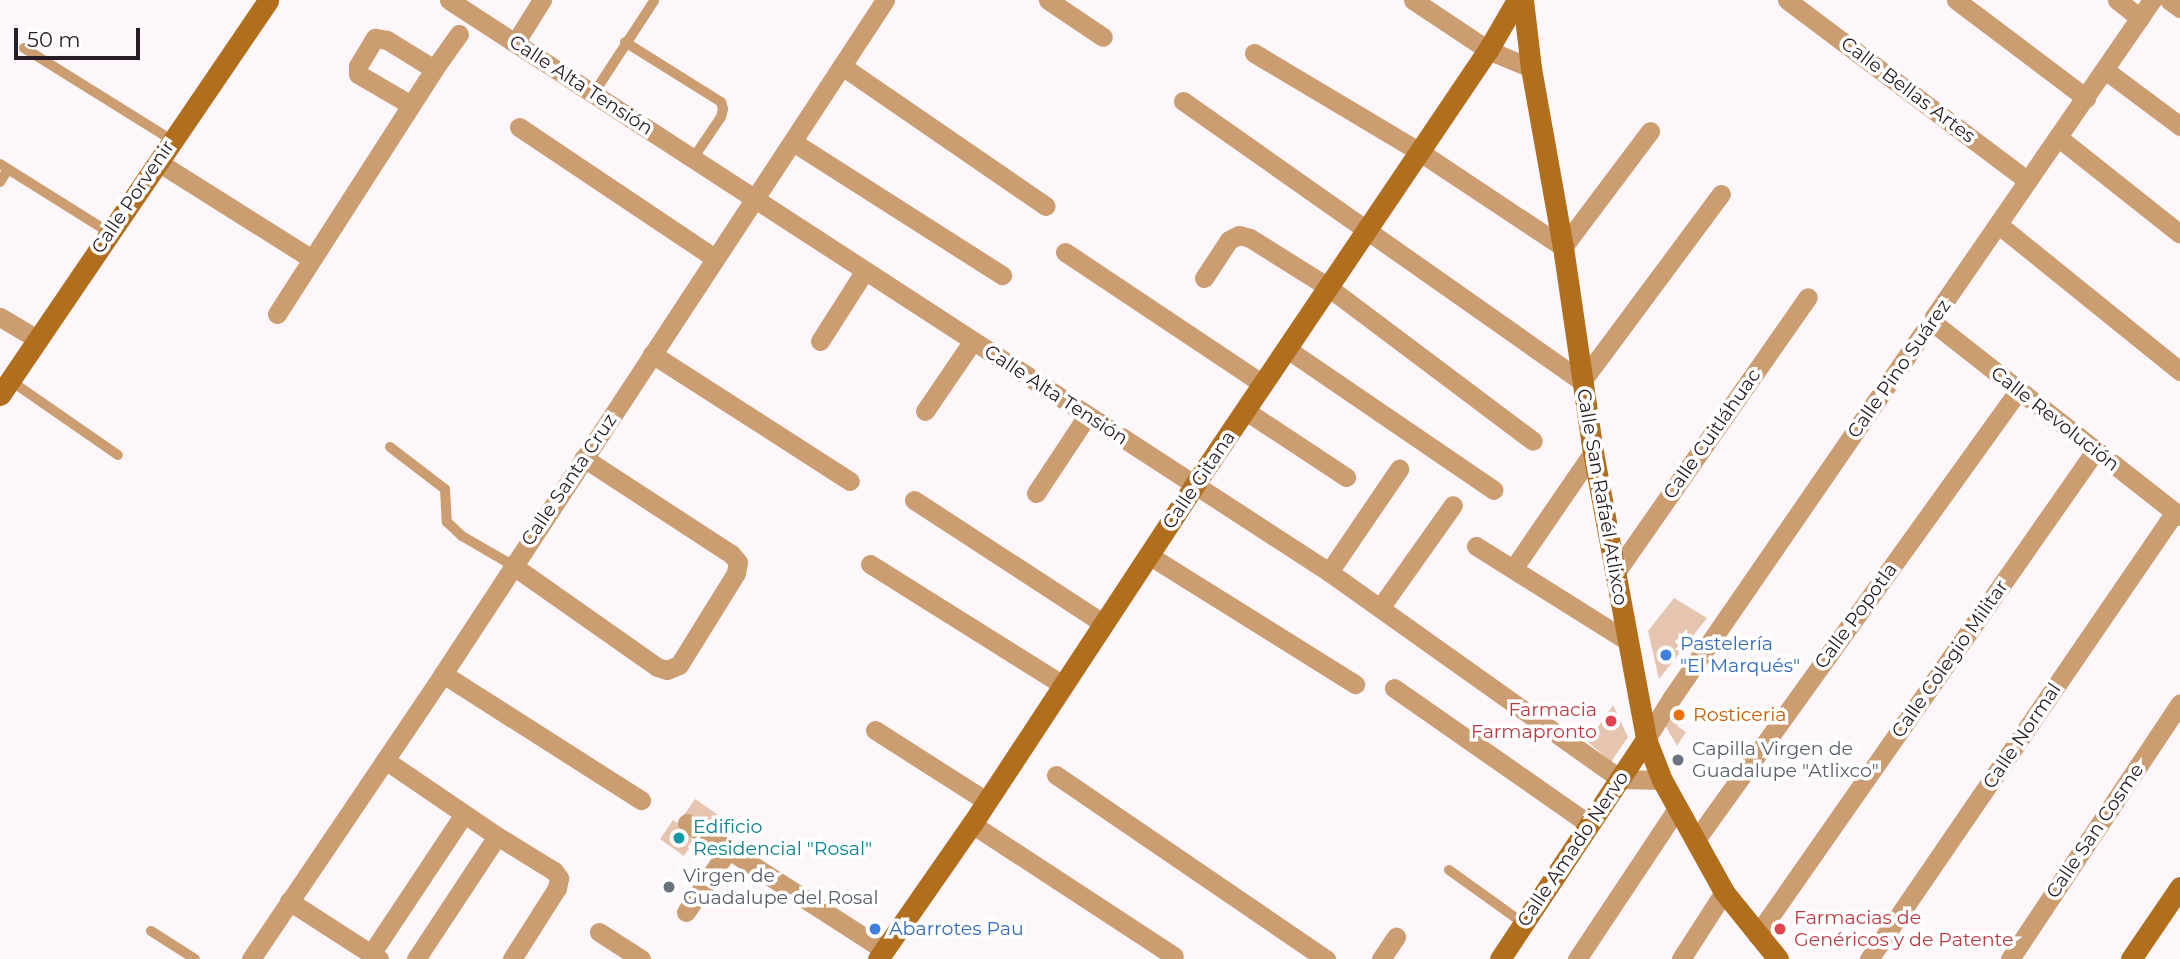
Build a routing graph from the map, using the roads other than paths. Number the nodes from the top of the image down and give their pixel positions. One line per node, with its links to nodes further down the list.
1 (268, 0): 36 (street, Calle Porvenir)
2 (542, 0): 20 (street)
3 (885, 0): 24 (street, Calle Santa Cruz)
4 (1048, 0): 18 (street)
5 (1413, 0): 22 (street)
6 (1517, 0): 22 (street, Calle Gitana)
7 (1523, 0): 25 (street, Calle San Rafaél Atlixco)
8 (1787, 0): 43 (street, Calle Bellas Artes)
9 (1956, 0): 29 (street)
10 (2117, 0): 16 (street)
11 (2152, 0): 16 (street, Calle Pino Suárez)
12 (2169, 0): 15 (street)
13 (653, 1): 19 (lane)
14 (457, 2): 20 (street, Calle Alta Tensión)
15 (2180, 8)
16 (2140, 18): 27 (street, Calle Pino Suárez)
17 (459, 34): 26 (street)
18 (1102, 37)
19 (625, 42): 28 (lane); 39 (lane)
20 (515, 43): 28 (street, Calle Alta Tensión)
21 (24, 48): 36 (lane)
22 (1488, 50): 25 (street); 38 (street, Calle Gitana)
23 (1254, 53): 38 (street)
24 (842, 66): 37 (street, Calle Santa Cruz); 46 (street)
25 (1531, 68): 51 (street, Calle San Rafaél Atlixco)
26 (434, 69): 31 (street); 31 (street)
27 (2105, 70): 29 (street, Calle Pino Suárez); 32 (street)
28 (594, 93): 39 (street, Calle Alta Tensión)
29 (2086, 98): 35 (street, Calle Pino Suárez)
30 (1183, 101): 48 (street)
31 (411, 105): 54 (street)
32 (2180, 126)
33 (519, 127): 53 (street)
34 (1650, 131): 51 (street)
35 (2059, 138): 43 (street, Calle Pino Suárez); 50 (street)
36 (172, 140): 40 (street, Calle Porvenir)
37 (793, 142): 45 (street, Calle Santa Cruz); 56 (street)
38 (1420, 152): 48 (street, Calle Gitana); 51 (street)
39 (694, 157): 45 (street, Calle Alta Tensión)
40 (158, 162): 49 (street, Calle Porvenir); 54 (street)
41 (4, 166): 42 (lane); 49 (lane)
42 (0, 181)
43 (2028, 181): 47 (street, Calle Pino Suárez)
44 (1721, 194): 69 (street)
45 (755, 200): 53 (street, Calle Santa Cruz); 55 (street, Calle Alta Tensión)
46 (1046, 206)
47 (1999, 225): 62 (street, Calle Pino Suárez); 68 (street)
48 (1369, 228): 58 (street, Calle Gitana); 69 (street)
49 (110, 233): 63 (street, Calle Porvenir)
50 (2180, 234)
51 (1563, 247): 69 (street, Calle San Rafaél Atlixco)
52 (1065, 252): 70 (street)
53 (715, 258): 67 (street, Calle Santa Cruz)
54 (312, 259): 60 (street)
55 (864, 272): 64 (street); 65 (street, Calle Alta Tensión)
56 (1002, 275)
57 (1204, 278): 58 (street)
58 (1328, 287): 66 (street, Calle Gitana); 76 (street)
59 (1808, 297): 97 (street, Calle Cuitláhuac)
60 (277, 314)
61 (0, 317): 63 (street)
62 (1931, 321): 72 (street, Calle Revolución); 107 (street, Calle Pino Suárez)
63 (37, 340): 71 (street, Calle Porvenir)
64 (820, 341)
65 (972, 342): 73 (street); 75 (street, Calle Alta Tensión)
66 (1287, 349): 70 (street, Calle Gitana); 86 (street)
67 (652, 354): 81 (street, Calle Santa Cruz); 84 (street)
68 (2180, 371)
69 (1582, 381): 79 (street, Calle San Rafaél Atlixco)
70 (1263, 384): 74 (street, Calle Gitana)
71 (5, 388): 80 (lane)
72 (2018, 391): 78 (street, Calle Revolución); 120 (street, Calle Popotla)
73 (925, 411)
74 (1246, 411): 83 (street); 85 (street, Calle Gitana)
75 (1087, 416): 85 (street, Calle Alta Tensión); 87 (street)
76 (1533, 441)
77 (390, 447): 94 (lane)
78 (2095, 451): 90 (street, Calle Revolución); 130 (street, Calle Colegio Militar)
79 (1593, 452): 95 (street); 97 (street, Calle San Rafaél Atlixco)
80 (118, 455)
81 (584, 458): 94 (street, Calle Santa Cruz); 94 (street)
82 (1399, 469): 96 (street)
83 (1346, 477)
84 (850, 481)
85 (1195, 484): 92 (street, Calle Gitana); 96 (street, Calle Alta Tensión)
86 (1494, 490)
87 (1036, 493)
88 (914, 500): 99 (street)
89 (1453, 505): 98 (street)
90 (2177, 514): 146 (street, Calle Normal)
91 (1476, 546): 95 (street)
92 (1150, 556): 99 (street, Calle Gitana); 102 (street)
93 (870, 564): 103 (street)
94 (512, 565): 101 (street, Calle Santa Cruz)
95 (1513, 569): 100 (street)
96 (1329, 572): 98 (street, Calle Alta Tensión)
97 (1616, 572): 100 (street, Calle San Rafaél Atlixco)
98 (1380, 608): 110 (street, Calle Alta Tensión)
99 (1104, 624): 103 (street, Calle Gitana)
100 (1626, 640): 107 (street, Calle San Rafaél Atlixco)
101 (443, 674): 108 (street, Calle Santa Cruz); 112 (street)
102 (1355, 684)
103 (1063, 685): 113 (street, Calle Gitana)
104 (1394, 688): 118 (street)
105 (2180, 703): 147 (street, Calle San Cosme)
106 (875, 730): 113 (street)
107 (1646, 739): 110 (street, Calle Amado Nervo); 111 (street, Calle San Rafaél Atlixco)
108 (385, 760): 115 (street); 125 (street, Calle Santa Cruz)
109 (1056, 775): 140 (street)
110 (1620, 779): 111 (street); 118 (street, Calle Amado Nervo)
111 (1662, 780): 114 (street, Calle San Rafaél Atlixco)
112 (641, 800)
113 (986, 801): 117 (street, Calle Gitana)
114 (1678, 807): 120 (street, Calle San Rafaél Atlixco); 143 (street)
115 (464, 814): 119 (street); 134 (street)
116 (687, 823): 121 (street)
117 (972, 824): 132 (street, Calle Gitana); 133 (street)
118 (1589, 824): 127 (street, Calle Amado Nervo)
119 (497, 836): 137 (street); 138 (street)
120 (1695, 841): 124 (street, Calle San Rafaél Atlixco)
121 (728, 850): 126 (street); 132 (street)
122 (1449, 870): 127 (lane)
123 (2180, 887): 148 (street)
124 (1724, 892): 130 (street, Calle San Rafaél Atlixco); 144 (street)
125 (289, 901): 134 (street); 136 (street, Calle Santa Cruz)
126 (686, 912)
127 (1523, 924): 142 (street, Calle Amado Nervo)
128 (151, 931): 135 (lane)
129 (599, 932): 139 (street)
130 (1757, 935): 145 (street, Calle San Rafaél Atlixco)
131 (1396, 937): 141 (street)
132 (881, 955)
133 (1174, 956)
134 (375, 957)
135 (195, 959)
136 (251, 959)
137 (416, 959)
138 (512, 959)
139 (640, 959)
140 (1326, 959)
141 (1381, 959)
142 (1500, 959)
143 (1577, 959)
144 (1681, 959)
145 (1778, 959)
146 (1869, 959)
147 (2010, 959)
148 (2131, 959)

